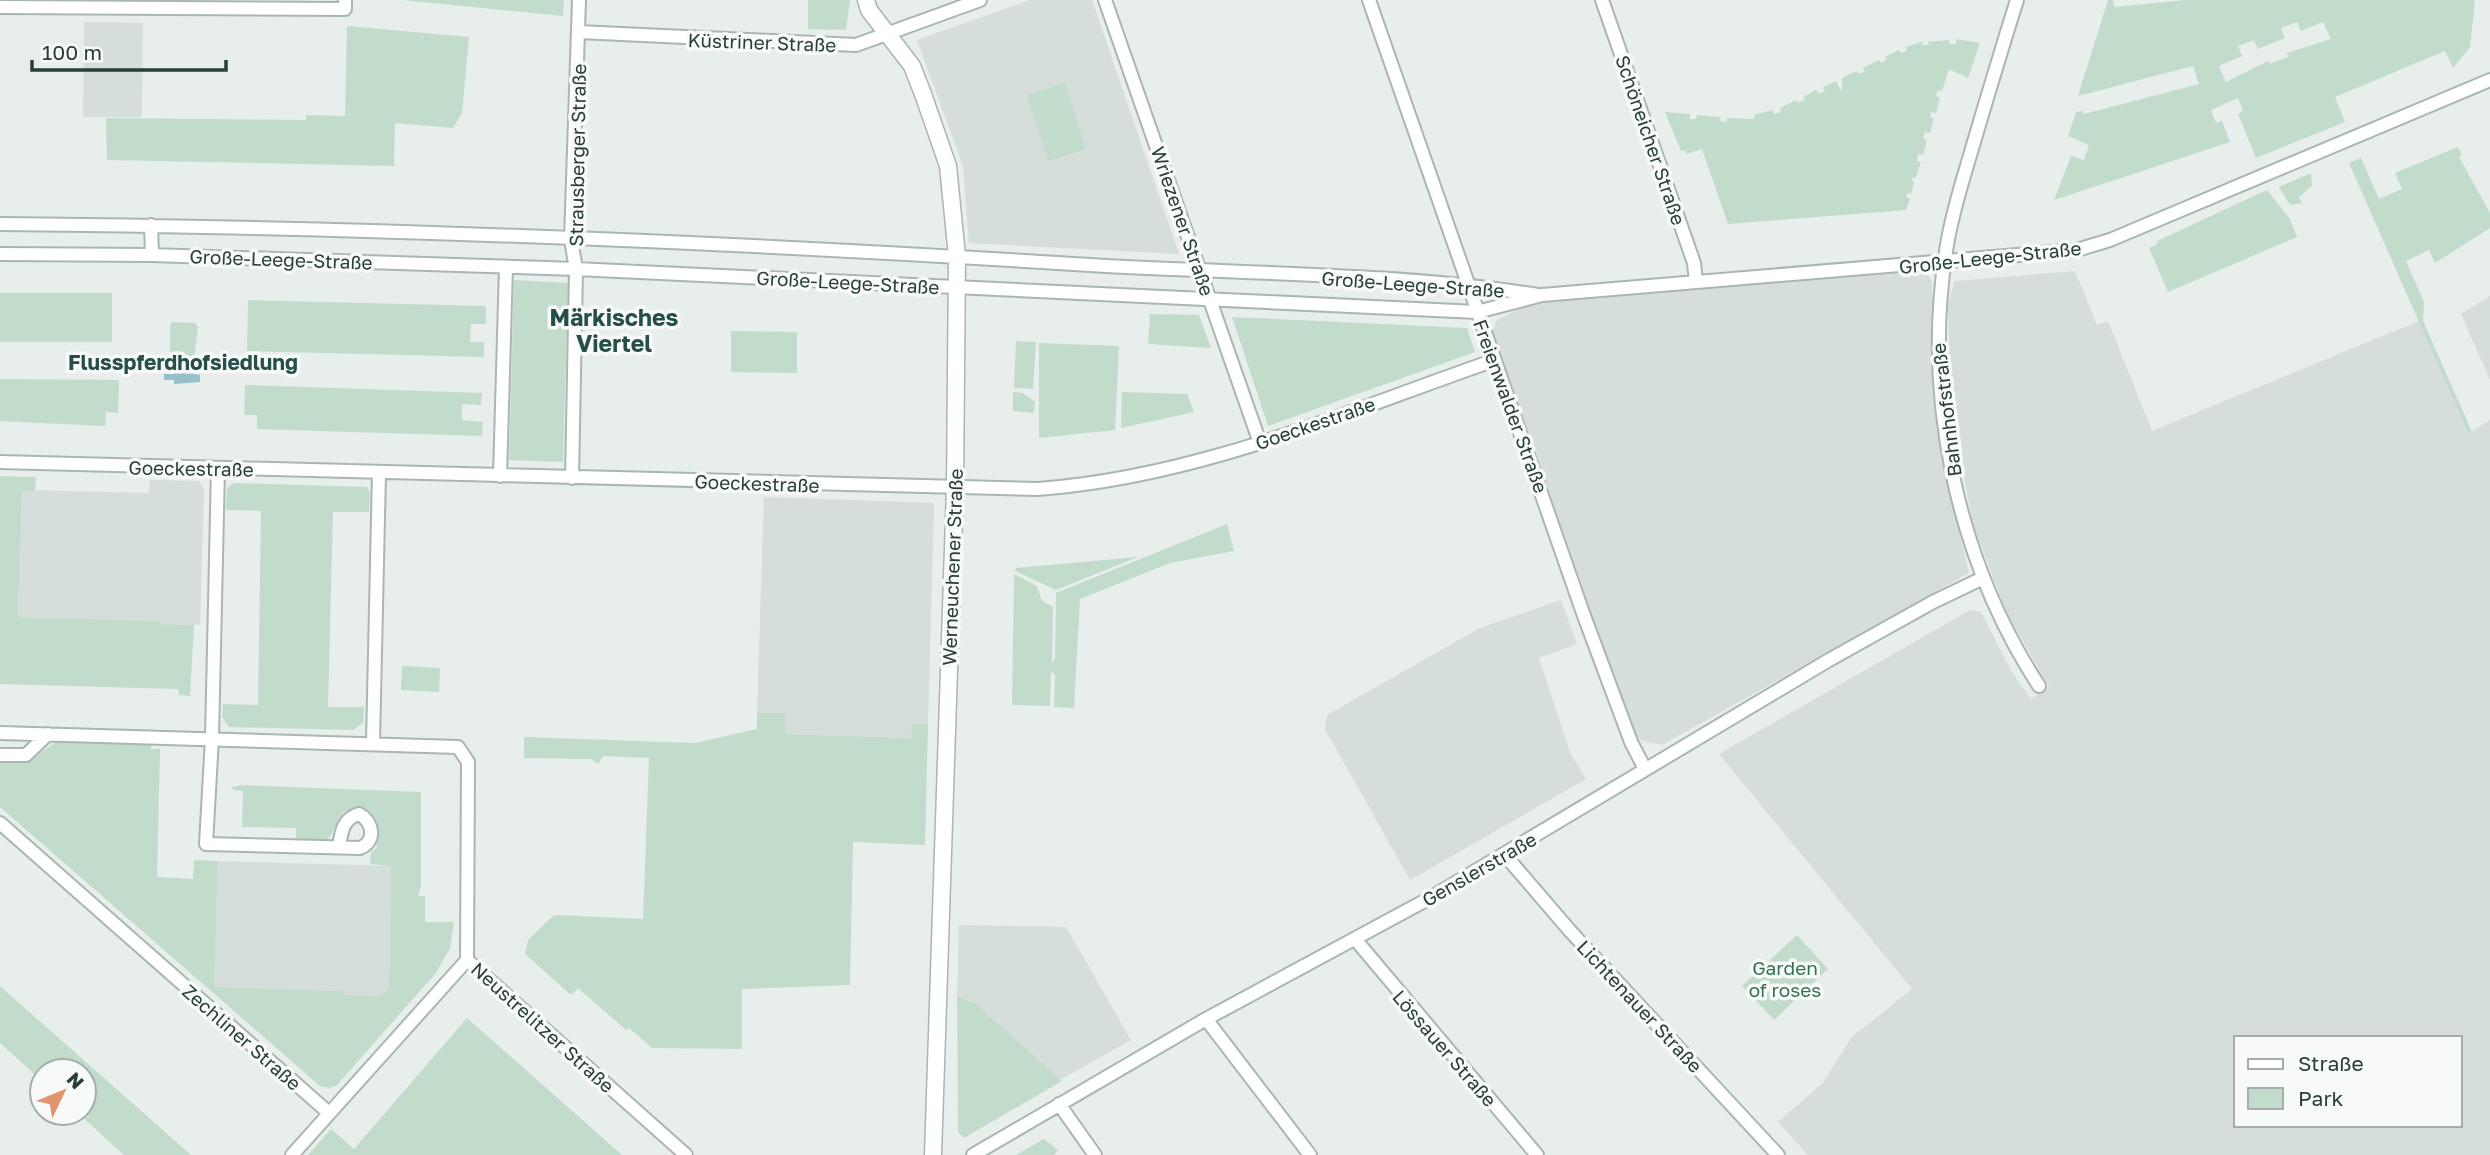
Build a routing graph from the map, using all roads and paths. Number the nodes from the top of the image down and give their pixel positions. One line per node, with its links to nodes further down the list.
1 (579, 0): 10 (street, Strausberger Straße)
2 (866, 0): 11 (street, Werneuchener Straße)
3 (980, 0): 11 (street, Küstriner Straße)
4 (1105, 0): 22 (street, Wriezener Straße)
5 (1369, 0): 24 (street, Freienwalder Straße)
6 (1602, 0): 23 (street, Schöneicher Straße)
7 (2017, 0): 19 (street, Bahnhofstraße)
8 (345, 5): 9 (street)
9 (0, 7)
10 (579, 32): 11 (street, Küstriner Straße); 15 (street, Strausberger Straße)
11 (887, 33): 18 (street, Werneuchener Straße)
12 (2490, 80): 19 (street, Große-Leege-Straße)
13 (0, 224): 14 (street, Große-Leege-Straße)
14 (151, 225): 15 (street, Große-Leege-Straße); 17 (street)
15 (572, 240): 18 (street, Große-Leege-Straße); 21 (street, Strausberger Straße)
16 (0, 254): 17 (street, Große-Leege-Straße)
17 (152, 255): 20 (street, Große-Leege-Straße)
18 (957, 256): 22 (street, Große-Leege-Straße); 25 (street, Werneuchener Straße)
19 (1944, 262): 23 (street, Große-Leege-Straße); 37 (street, Bahnhofstraße)
20 (506, 267): 21 (street, Große-Leege-Straße); 34 (street)
21 (576, 269): 25 (street, Große-Leege-Straße); 35 (street, Strausberger Straße)
22 (1202, 272): 24 (street, Große-Leege-Straße); 27 (street, Wriezener Straße)
23 (1696, 282): 26 (street, Große-Leege-Straße)
24 (1469, 286): 26 (street, Große-Leege-Straße); 28 (street, Freienwalder Straße)
25 (958, 288): 27 (street, Große-Leege-Straße); 36 (street, Werneuchener Straße)
26 (1542, 295): 28 (street, Große-Leege-Straße)
27 (1211, 300): 28 (street, Große-Leege-Straße); 30 (street, Wriezener Straße)
28 (1478, 312): 29 (street, Freienwalder Straße)
29 (1495, 359): 30 (street, Goeckestraße); 44 (street, Freienwalder Straße)
30 (1261, 443): 36 (street, Goeckestraße)
31 (0, 462): 32 (street, Goeckestraße)
32 (218, 468): 33 (street, Goeckestraße); 41 (street)
33 (379, 473): 34 (street, Goeckestraße); 42 (street)
34 (500, 476): 35 (street, Goeckestraße)
35 (572, 478): 36 (street, Goeckestraße)
36 (955, 488): 55 (street, Werneuchener Straße)
37 (1983, 578): 38 (street, Bahnhofstraße); 44 (street, Genslerstraße)
38 (2039, 686)
39 (0, 733): 40 (street, Neustrelitzer Straße)
40 (48, 734): 41 (street, Neustrelitzer Straße); 43 (street)
41 (212, 738): 42 (street, Neustrelitzer Straße); 46 (street)
42 (373, 742): 49 (street, Neustrelitzer Straße)
43 (0, 755)
44 (1646, 769): 47 (street, Genslerstraße)
45 (0, 823): 52 (street, Zechliner Straße)
46 (339, 847)
47 (1504, 854): 48 (street, Genslerstraße); 60 (street, Lichtenauer Straße)
48 (1355, 939): 50 (street, Genslerstraße); 59 (street, Lössauer Straße)
49 (467, 960): 52 (street); 54 (street, Neustrelitzer Straße)
50 (1206, 1019): 51 (street, Genslerstraße); 58 (street)
51 (1059, 1104): 56 (street, Genslerstraße); 57 (street)
52 (329, 1113): 53 (street)
53 (292, 1155)
54 (686, 1155)
55 (933, 1155)
56 (973, 1155)
57 (1095, 1155)
58 (1310, 1155)
59 (1536, 1155)
60 (1779, 1155)

